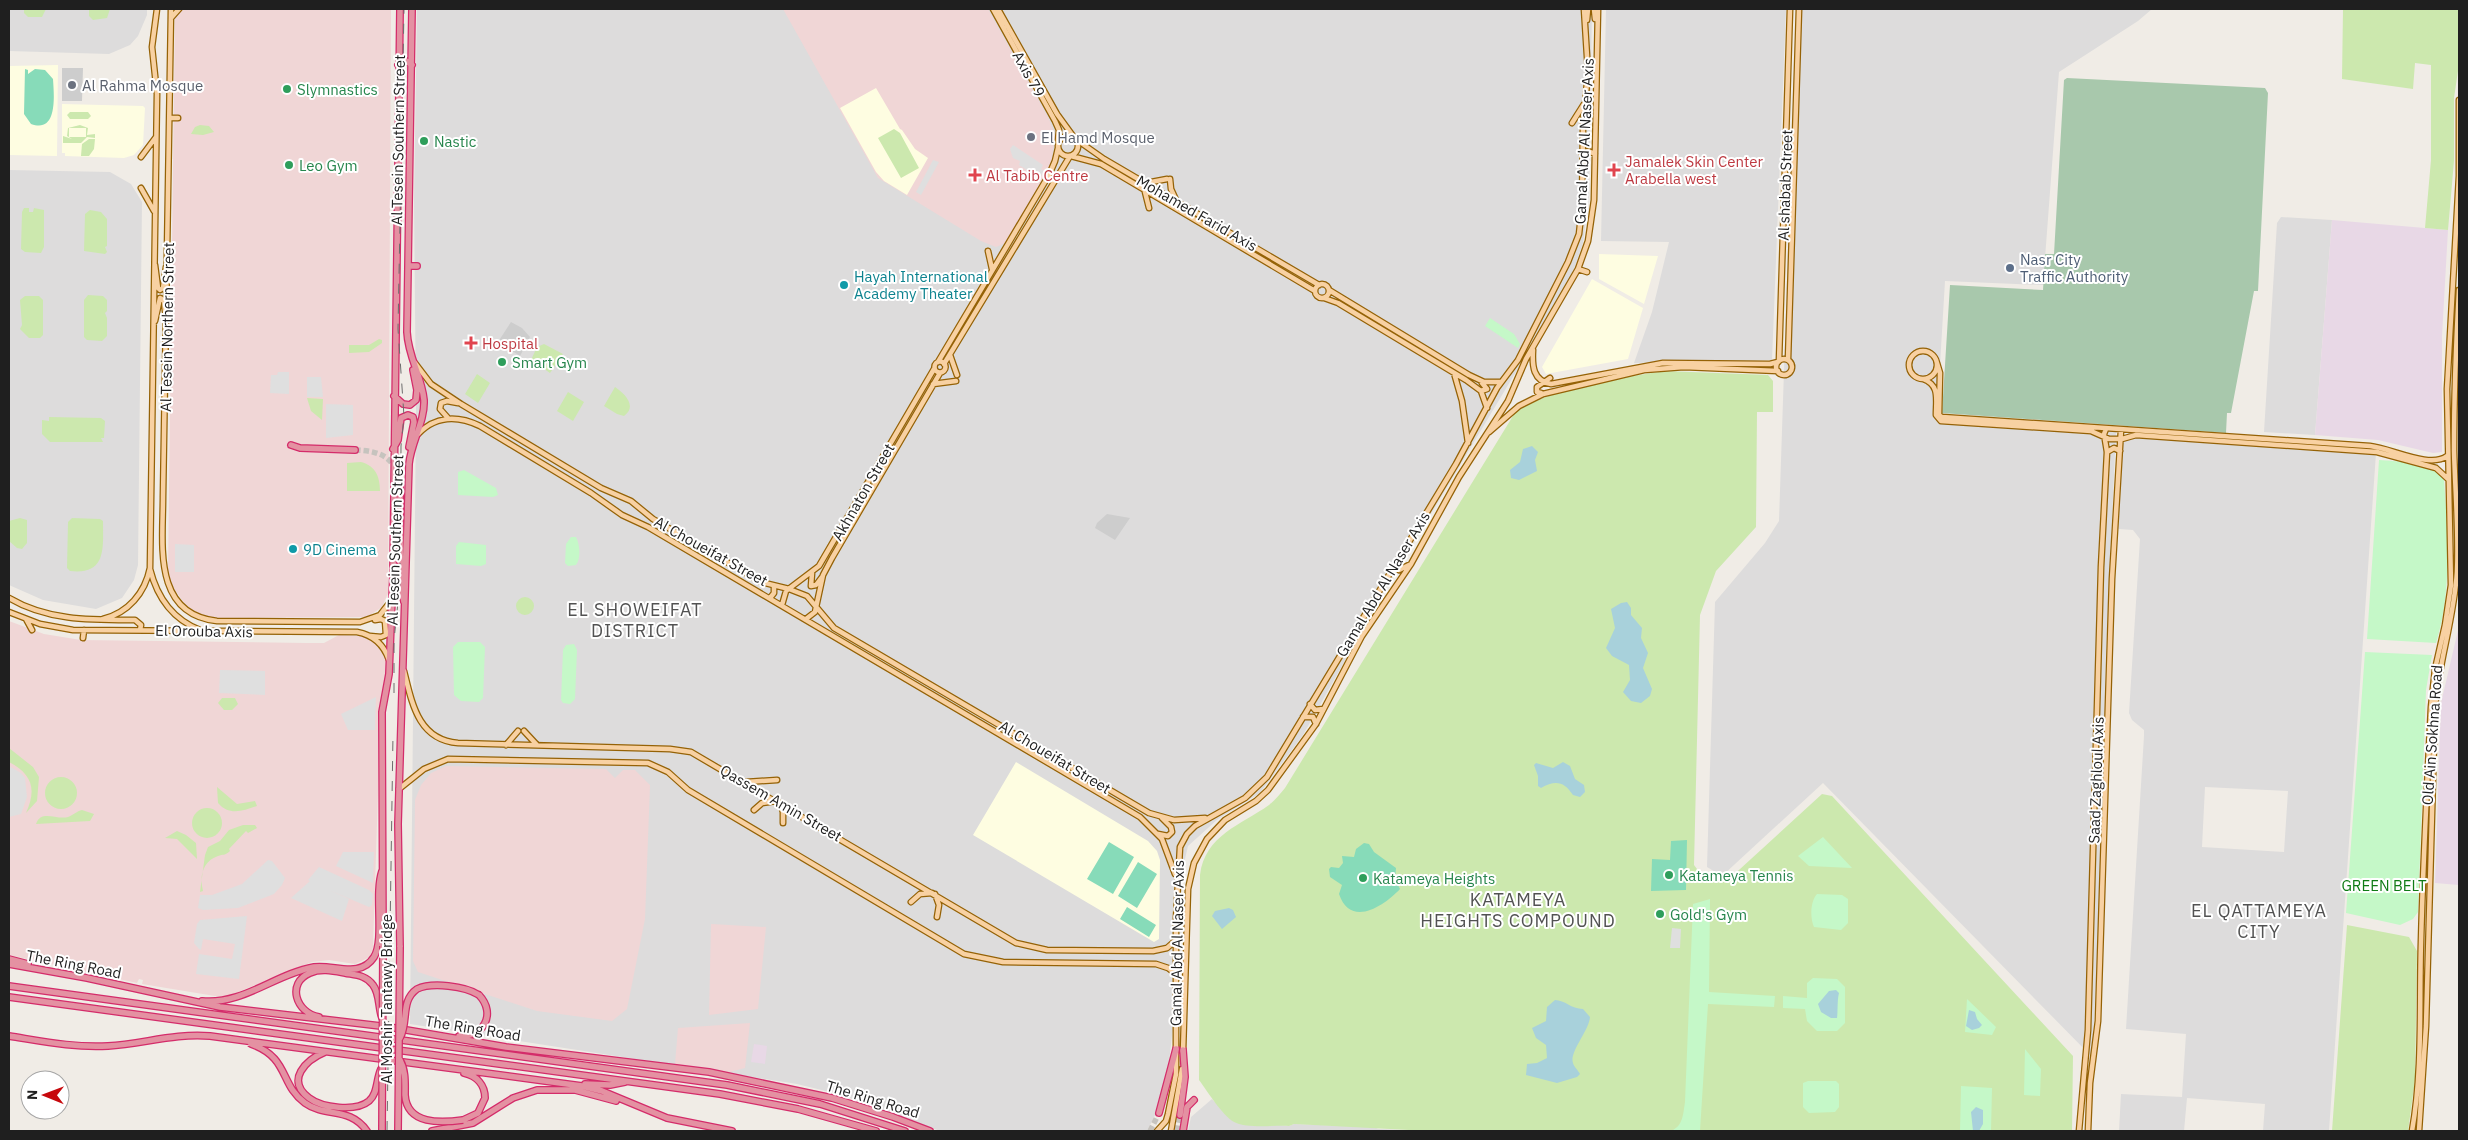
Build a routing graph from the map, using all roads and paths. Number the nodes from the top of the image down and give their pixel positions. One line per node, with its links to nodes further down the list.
1 (157, 9): 25 (main road, Al Tesein Northern Street)
2 (171, 9): 13 (main road, Al Tesein Northern Street)
3 (179, 9): 13 (main road)
4 (400, 9): 16 (highway, Al Tesein Southern Street)
5 (412, 9): 15 (highway, Al Tesein Southern Street)
6 (993, 9): 27 (main road, Axis 79)
7 (998, 9): 26 (main road, Axis 79)
8 (1584, 9): 14 (main road, Gamal Abd Al Naser Axis)
9 (1588, 9): 14 (main road)
10 (1596, 9): 28 (main road, Gamal Abd Al Naser Axis)
11 (1790, 9): 71 (main road, Al shabab Street)
12 (1799, 9): 38 (main road, Al shabab Street)
13 (171, 18): 22 (main road, Al Tesein Northern Street)
14 (1586, 25): 20 (main road, Gamal Abd Al Naser Axis)
15 (412, 48): 16 (highway); 18 (highway, Al Tesein Southern Street)
16 (399, 50): 17 (highway, Al Tesein Southern Street)
17 (398, 64): 18 (highway); 52 (highway, Al Tesein Southern Street)
18 (412, 65): 56 (highway, Al Tesein Southern Street)
19 (2459, 100): 21 (main road, Old Ain Sokhna Road)
20 (1585, 103): 24 (main road); 29 (main road, Gamal Abd Al Naser Axis)
21 (2459, 108): 121 (main road, Old Ain Sokhna Road)
22 (170, 118): 23 (main road); 35 (main road, Al Tesein Northern Street)
23 (178, 118)
24 (1572, 123)
25 (156, 136): 34 (main road); 50 (main road, Al Tesein Northern Street)
26 (1075, 138): 27 (main road); 33 (main road); 37 (main road, Mohamed Farid Axis)
27 (1058, 142): 30 (main road)
28 (1595, 142): 29 (main road); 32 (main road, Gamal Abd Al Naser Axis)
29 (1583, 144): 31 (main road, Gamal Abd Al Naser Axis)
30 (1058, 148): 33 (main road); 40 (main road)
31 (1582, 154): 32 (main road); 95 (main road, Gamal Abd Al Naser Axis)
32 (1595, 154): 58 (main road, Gamal Abd Al Naser Axis)
33 (1070, 156): 41 (main road, Mohamed Farid Axis); 42 (main road)
34 (141, 157)
35 (169, 158): 36 (main road); 54 (main road, Al Tesein Northern Street)
36 (176, 158)
37 (1104, 159): 41 (main road); 43 (main road, Mohamed Farid Axis)
38 (1794, 161): 39 (main road); 44 (main road, Al shabab Street)
39 (1800, 161)
40 (1055, 163): 42 (main road); 59 (main road)
41 (1101, 164): 47 (main road, Mohamed Farid Axis)
42 (1063, 167): 73 (main road)
43 (1146, 183): 48 (main road, Mohamed Farid Axis); 48 (main road)
44 (1793, 186): 45 (main road); 72 (main road, Al shabab Street)
45 (1799, 187)
46 (141, 188): 50 (main road)
47 (1144, 190): 49 (main road); 64 (main road, Mohamed Farid Axis)
48 (1176, 201): 61 (main road, Mohamed Farid Axis)
49 (1148, 208)
50 (154, 213): 55 (main road, Al Tesein Northern Street)
51 (390, 222): 52 (highway)
52 (397, 222): 100 (highway, Al Tesein Southern Street)
53 (988, 251): 59 (main road)
54 (168, 257): 55 (main road); 66 (main road, Al Tesein Northern Street)
55 (154, 264): 67 (main road, Al Tesein Northern Street)
56 (408, 266): 57 (highway); 74 (highway, Al Tesein Southern Street)
57 (417, 266)
58 (1578, 269): 60 (main road); 70 (main road, Gamal Abd Al Naser Axis)
59 (992, 272): 79 (main road)
60 (1586, 272)
61 (1319, 285): 62 (main road); 64 (main road)
62 (1329, 290): 65 (main road); 93 (main road)
63 (2459, 290): 240 (main road, Old Ain Sokhna Road)
64 (1315, 291): 65 (main road)
65 (1324, 298): 89 (main road)
66 (168, 316): 67 (main road); 77 (main road, Al Tesein Northern Street)
67 (153, 324): 69 (main road, Al Tesein Northern Street)
68 (146, 331): 69 (main road)
69 (153, 331): 104 (main road, Al Tesein Northern Street)
70 (1533, 348): 96 (main road); 108 (main road, Gamal Abd Al Naser Axis)
71 (1779, 352): 72 (main road); 80 (main road, Al shabab Street)
72 (1789, 352): 76 (main road, Al shabab Street)
73 (950, 355): 83 (main road); 90 (main road)
74 (410, 356): 82 (highway, Al Tesein Southern Street); 101 (main road, Al Choueifat Street)
75 (1709, 357): 81 (main road)
76 (1788, 360): 80 (main road); 87 (main road)
77 (167, 362): 78 (main road); 151 (main road, Al Tesein Northern Street)
78 (174, 362)
79 (938, 362): 83 (main road); 86 (main road, Akhnaton Street)
80 (1779, 362): 85 (main road); 87 (main road)
81 (1709, 363): 85 (main road); 96 (main road)
82 (412, 364): 100 (highway); 110 (highway, Al Tesein Southern Street)
83 (944, 364): 88 (main road, Akhnaton Street)
84 (1938, 364): 92 (main road); 92 (main road); 106 (main road)
85 (1770, 367): 87 (main road); 99 (main road)
86 (934, 369): 88 (main road); 134 (main road, Akhnaton Street)
87 (1778, 371)
88 (940, 373): 97 (main road, Akhnaton Street)
89 (1454, 373): 98 (main road); 112 (main road)
90 (957, 374)
91 (1550, 378): 96 (main road)
92 (1923, 379): 109 (main road)
93 (1479, 380): 95 (main road); 98 (main road)
94 (956, 381): 97 (main road)
95 (1501, 382): 102 (main road, Gamal Abd Al Naser Axis)
96 (1545, 383): 99 (main road)
97 (933, 384): 135 (main road, Akhnaton Street)
98 (1481, 391): 102 (main road)
99 (1543, 394): 108 (main road)
100 (394, 396): 114 (highway, Al Tesein Southern Street)
101 (461, 404): 105 (main road); 139 (main road, Al Choueifat Street)
102 (1488, 408): 112 (main road, Gamal Abd Al Naser Axis)
103 (145, 409): 104 (main road)
104 (152, 409): 127 (main road, Al Tesein Northern Street)
105 (448, 418): 110 (main road); 133 (main road, Al Choueifat Street)
106 (2106, 429): 107 (main road); 109 (main road, Saad Zaghloul Axis)
107 (2122, 430): 111 (main road, Saad Zaghloul Axis); 122 (main road)
108 (1482, 438): 129 (main road, Gamal Abd Al Naser Axis)
109 (2105, 438): 111 (main road); 119 (main road, Saad Zaghloul Axis)
110 (413, 439): 117 (highway, Al Tesein Southern Street)
111 (2122, 439): 115 (main road); 118 (main road, Saad Zaghloul Axis)
112 (1468, 443): 128 (main road, Gamal Abd Al Naser Axis)
113 (291, 445): 116 (highway)
114 (393, 449): 117 (highway); 143 (highway, Al Tesein Southern Street)
115 (2348, 449): 120 (main road); 123 (main road)
116 (355, 450)
117 (410, 451): 144 (highway, Al Tesein Southern Street)
118 (2120, 451): 119 (main road); 132 (main road, Saad Zaghloul Axis)
119 (2107, 452): 131 (main road, Saad Zaghloul Axis)
120 (2343, 455)
121 (2447, 456): 122 (main road); 124 (main road, Old Ain Sokhna Road)
122 (2438, 461): 123 (main road)
123 (2436, 468): 124 (main road)
124 (2448, 480): 239 (main road, Old Ain Sokhna Road)
125 (400, 485): 144 (highway)
126 (143, 514): 127 (main road)
127 (150, 514): 130 (main road, Al Tesein Northern Street)
128 (1396, 562): 129 (main road); 167 (main road, Gamal Abd Al Naser Axis)
129 (1411, 564): 168 (main road, Gamal Abd Al Naser Axis)
130 (150, 568): 149 (main road, Al Tesein Northern Street); 158 (main road, Al Tesein Northern Street)
131 (2101, 568): 132 (main road); 136 (main road, Saad Zaghloul Axis)
132 (2112, 568): 137 (main road, Saad Zaghloul Axis)
133 (729, 574): 138 (main road); 142 (main road, Al Choueifat Street)
134 (812, 574): 135 (main road); 140 (main road, Akhnaton Street)
135 (823, 575): 146 (main road, Akhnaton Street)
136 (2101, 579): 137 (main road); 181 (main road, Saad Zaghloul Axis)
137 (2112, 579): 180 (main road, Saad Zaghloul Axis)
138 (726, 580)
139 (774, 586): 140 (main road, Al Choueifat Street); 142 (main road)
140 (789, 589): 145 (main road); 146 (main road, Al Choueifat Street)
141 (9, 598): 149 (main road)
142 (770, 598): 145 (main road, Al Choueifat Street)
143 (392, 600): 152 (main road); 165 (highway, Al Tesein Southern Street)
144 (406, 604): 166 (highway, Al Tesein Southern Street)
145 (782, 605): 150 (main road, Al Choueifat Street)
146 (816, 607): 150 (main road, Akhnaton Street); 182 (main road, Al Choueifat Street)
147 (9, 612): 148 (main road, El Orouba Axis)
148 (26, 619): 155 (main road); 156 (main road, El Orouba Axis)
149 (103, 619): 157 (main road)
150 (806, 619): 162 (main road, Al Choueifat Street)
151 (212, 621): 153 (main road, El Orouba Axis)
152 (368, 621): 154 (main road, El Orouba Axis); 161 (main road)
153 (257, 622): 154 (main road, El Orouba Axis); 159 (main road)
154 (270, 622): 160 (main road)
155 (32, 630)
156 (84, 630): 157 (main road, El Orouba Axis); 163 (main road)
157 (140, 630): 158 (main road, El Orouba Axis)
158 (204, 631): 159 (main road, El Orouba Axis)
159 (256, 631): 160 (main road, El Orouba Axis)
160 (269, 632): 161 (main road, El Orouba Axis)
161 (368, 636): 165 (main road)
162 (836, 637): 164 (main road); 171 (main road, Al Choueifat Street)
163 (84, 638)
164 (833, 642)
165 (389, 661): 188 (highway, Al Tesein Southern Street)
166 (404, 668): 173 (main road, Qassem Amin Street); 177 (highway, Al Tesein Southern Street)
167 (1310, 704): 168 (main road); 169 (main road, Gamal Abd Al Naser Axis)
168 (1324, 708): 170 (main road, Gamal Abd Al Naser Axis)
169 (1303, 717): 170 (main road); 183 (main road, Gamal Abd Al Naser Axis)
170 (1316, 724): 209 (main road, Gamal Abd Al Naser Axis)
171 (986, 725): 172 (main road); 186 (main road, Al Choueifat Street)
172 (983, 730)
173 (506, 745): 174 (main road, Qassem Amin Street); 174 (main road)
174 (539, 746): 176 (main road, Qassem Amin Street)
175 (777, 780): 176 (main road)
176 (744, 782): 178 (main road, Qassem Amin Street)
177 (399, 789): 189 (highway, Al Tesein Southern Street); 198 (main road)
178 (779, 802): 179 (main road); 184 (main road); 191 (main road, Qassem Amin Street)
179 (754, 810)
180 (2104, 814): 181 (main road); 187 (main road, Saad Zaghloul Axis)
181 (2094, 815): 185 (main road, Saad Zaghloul Axis)
182 (1162, 817): 183 (main road, Al Choueifat Street); 186 (main road)
183 (1206, 818): 190 (main road, Gamal Abd Al Naser Axis)
184 (783, 823)
185 (2094, 832): 187 (main road); 237 (main road, Saad Zaghloul Axis)
186 (1158, 834): 190 (main road, Al Choueifat Street)
187 (2104, 834): 238 (main road, Saad Zaghloul Axis)
188 (384, 866): 201 (highway); 202 (highway, Al Moshir Tantawy Bridge, bridge)
189 (399, 866): 207 (highway, Al Moshir Tantawy Bridge, bridge)
190 (1177, 880): 194 (main road, Gamal Abd Al Naser Axis)
191 (934, 894): 192 (main road); 193 (main road); 194 (main road, Qassem Amin Street)
192 (911, 902)
193 (937, 917)
194 (1176, 940): 198 (main road, Gamal Abd Al Naser Axis)
195 (9, 959): 197 (highway)
196 (9, 964): 197 (highway, The Ring Road)
197 (36, 968): 201 (highway, The Ring Road)
198 (1176, 974): 208 (main road, Gamal Abd Al Naser Axis)
199 (9, 986): 231 (highway, The Ring Road)
200 (9, 997): 214 (highway, The Ring Road)
201 (180, 1000): 203 (highway, The Ring Road)
202 (382, 1018): 203 (highway, bridge); 213 (highway, Al Moshir Tantawy Bridge, bridge)
203 (332, 1021): 205 (highway, The Ring Road)
204 (9, 1036): 206 (highway)
205 (442, 1036): 207 (highway, bridge); 219 (highway, The Ring Road)
206 (243, 1040): 210 (highway); 224 (highway)
207 (399, 1040): 211 (highway, Al Moshir Tantawy Bridge, bridge)
208 (1176, 1049): 220 (highway); 222 (main road, Gamal Abd Al Naser Axis)
209 (1183, 1050): 221 (highway); 235 (main road, Gamal Abd Al Naser Axis)
210 (326, 1052): 212 (highway); 213 (highway)
211 (399, 1058): 212 (highway, bridge); 226 (highway, Al Moshir Tantawy Bridge, bridge)
212 (442, 1068): 215 (highway)
213 (382, 1069): 225 (highway, Al Moshir Tantawy Bridge, bridge)
214 (629, 1081): 215 (highway); 223 (highway, The Ring Road)
215 (573, 1085): 218 (highway)
216 (1194, 1100): 236 (highway)
217 (873, 1101): 219 (highway)
218 (626, 1103): 227 (highway); 228 (highway)
219 (879, 1112): 232 (highway, The Ring Road)
220 (1159, 1113)
221 (1180, 1116)
222 (1166, 1121): 233 (main road, Gamal Abd Al Naser Axis); 234 (main road)
223 (858, 1125): 229 (highway); 230 (highway, The Ring Road)
224 (367, 1131)
225 (382, 1131)
226 (398, 1131)
227 (432, 1131)
228 (732, 1131)
229 (866, 1131)
230 (876, 1131)
231 (905, 1131)
232 (930, 1131)
233 (1157, 1131)
234 (1162, 1131)
235 (1169, 1131)
236 (1183, 1131)
237 (2079, 1131)
238 (2088, 1131)
239 (2412, 1131)
240 (2419, 1131)

